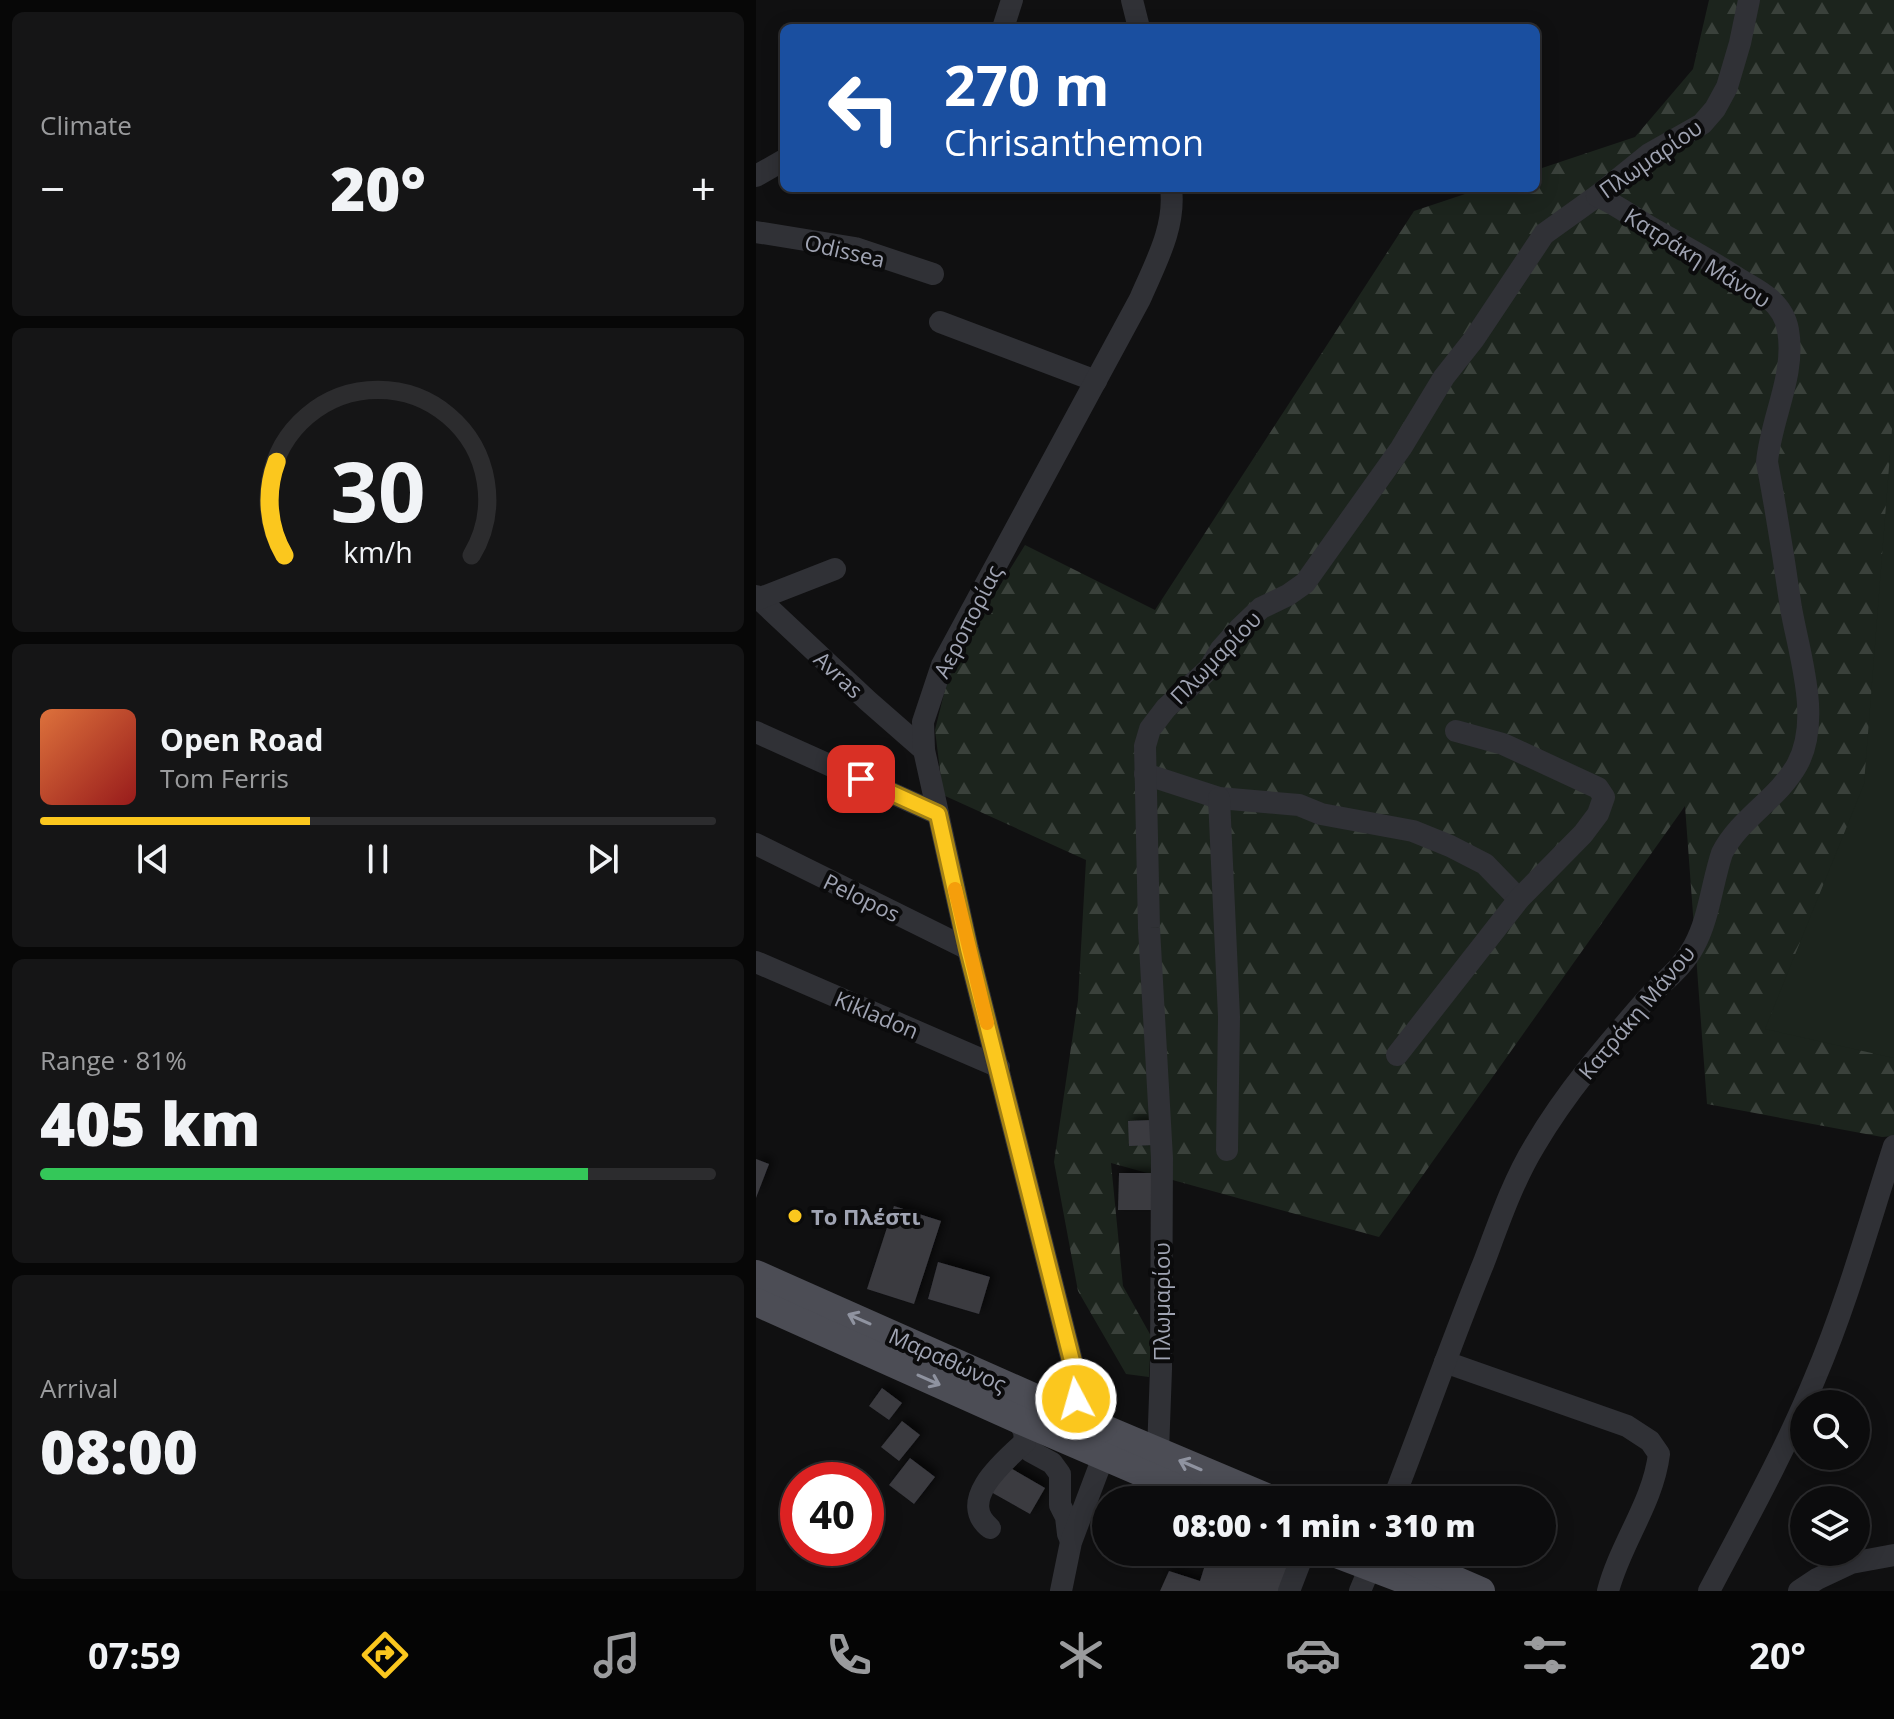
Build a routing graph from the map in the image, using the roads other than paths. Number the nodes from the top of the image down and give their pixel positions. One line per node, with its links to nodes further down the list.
1 (1012, 0): 4 (street)
2 (1132, 0): 5 (street)
3 (1749, 0): 9 (street, Πλωμαρίου)
4 (1004, 24)
5 (1138, 24)
6 (780, 162): 7 (street)
7 (756, 176)
8 (1171, 192): 13 (street, Αεροπορίας)
9 (1597, 196): 19 (street, Πλωμαρίου); 32 (street, Κατράκη Μάνου)
10 (756, 232): 11 (street, Odissea)
11 (933, 274)
12 (940, 322): 13 (street)
13 (1096, 381): 18 (street, Αεροπορίας)
14 (835, 569): 15 (street)
15 (757, 597): 18 (street, Avras)
16 (1456, 731): 23 (street)
17 (756, 732): 21 (street)
18 (924, 750): 21 (street, Αεροπορίας)
19 (1145, 774): 20 (street); 36 (street, Πλωμαρίου)
20 (1219, 798): 23 (street); 29 (street)
21 (938, 814): 24 (street, Αεροπορίας)
22 (756, 844): 24 (street, Pelopos)
23 (1519, 899): 26 (street)
24 (968, 949): 27 (street, Αεροπορίας)
25 (756, 962): 27 (street, Kikladon)
26 (1397, 1055)
27 (999, 1067): 33 (street, Αεροπορίας)
28 (1894, 1146): 50 (street)
29 (1227, 1150)
30 (756, 1274): 34 (main road, Μαραθώνος, one-way to 30)
31 (756, 1302): 34 (main road, Μαραθώνος, one-way to 34)
32 (1445, 1362): 39 (street, Κατράκη Μάνου); 49 (street)
33 (1076, 1374): 34 (street); 35 (main road)
34 (1047, 1426): 35 (main road, Μαραθώνος); 40 (street); 41 (street)
35 (1106, 1439): 36 (main road, Μαραθώνος); 37 (main road, Μαραθώνος); 41 (street)
36 (1158, 1452): 38 (main road, Μαραθώνος, one-way to 36)
37 (1182, 1486)
38 (1239, 1486)
39 (1398, 1486)
40 (990, 1528)
41 (1071, 1542): 45 (street)
42 (1894, 1555): 51 (street)
43 (1299, 1566): 46 (street)
44 (1374, 1570): 47 (main road); 48 (main road)
45 (1061, 1591)
46 (1289, 1591)
47 (1434, 1591)
48 (1481, 1591)
49 (1608, 1591)
50 (1709, 1591)
51 (1799, 1591)

